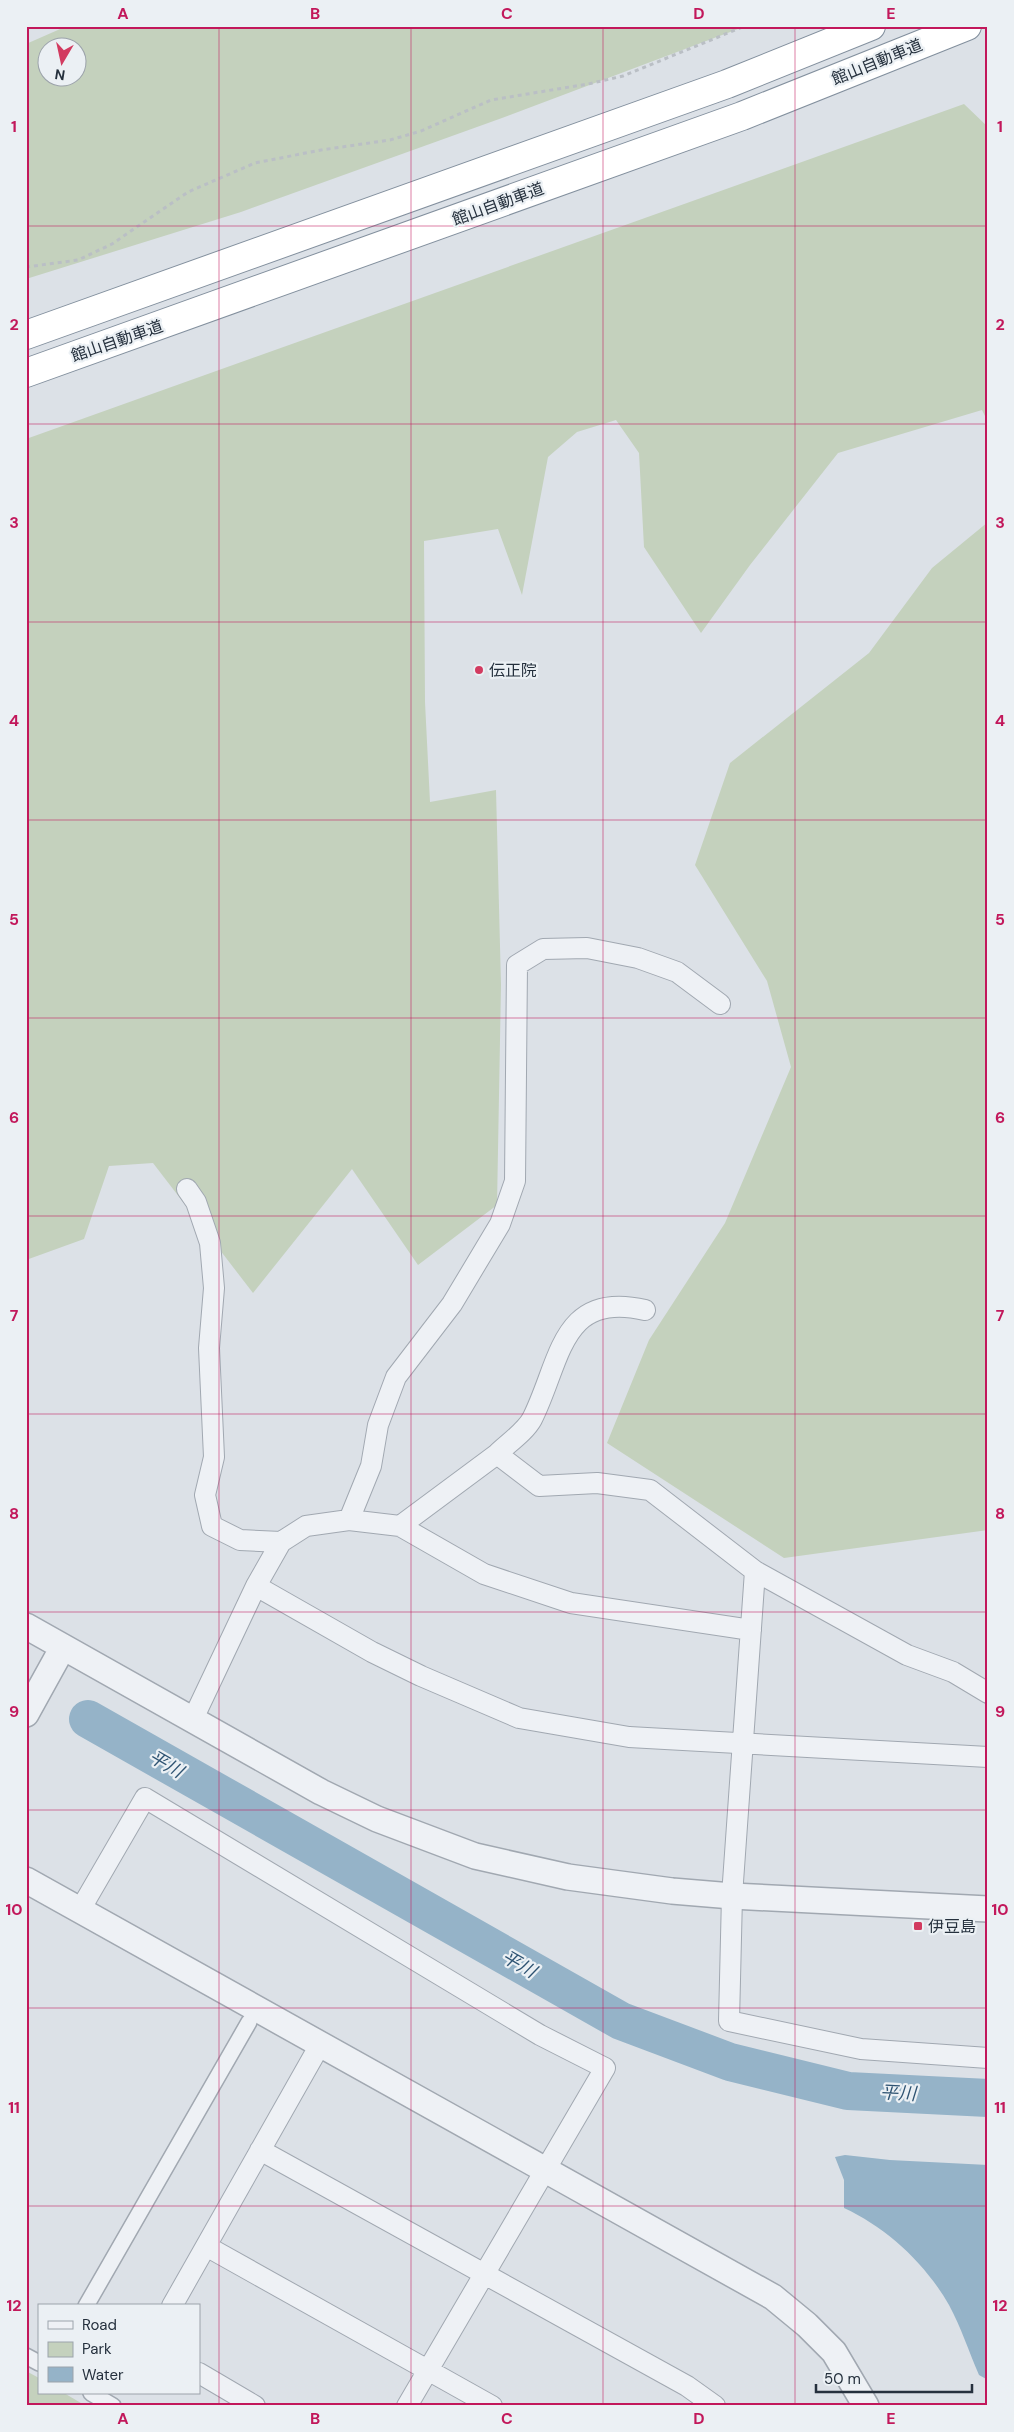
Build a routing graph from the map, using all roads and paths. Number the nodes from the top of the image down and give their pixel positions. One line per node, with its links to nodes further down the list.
1 (745, 26): 4 (path)
2 (871, 26): 5 (highway)
3 (967, 26): 6 (highway, 館山自動車道)
4 (26, 267)
5 (26, 335)
6 (26, 373)
7 (720, 1004): 11 (street)
8 (187, 1189): 13 (street)
9 (645, 1310): 10 (street)
10 (497, 1454): 12 (street); 14 (street)
11 (349, 1520): 12 (street); 13 (street)
12 (400, 1526): 17 (street)
13 (281, 1542): 15 (street)
14 (755, 1571): 17 (street); 19 (street)
15 (256, 1586): 21 (street); 22 (street)
16 (26, 1626): 18 (street)
17 (751, 1630): 22 (street)
18 (63, 1647): 20 (street); 21 (street)
19 (988, 1693)
20 (26, 1714)
21 (193, 1719): 25 (street)
22 (743, 1743): 23 (street); 25 (street)
23 (988, 1757)
24 (26, 1880): 26 (street)
25 (732, 1896): 27 (street); 30 (street)
26 (80, 1910): 29 (street); 32 (street)
27 (988, 1910)
28 (249, 2022): 35 (street)
29 (321, 2043): 31 (street); 32 (street)
30 (988, 2058)
31 (260, 2150): 33 (street); 34 (street)
32 (546, 2170): 34 (street); 47 (street)
33 (206, 2246): 36 (street); 39 (street)
34 (484, 2274): 39 (street); 46 (street)
35 (87, 2304)
36 (173, 2304)
37 (26, 2356): 38 (street)
38 (38, 2362)
39 (428, 2370): 44 (street); 45 (street)
40 (200, 2374): 43 (street)
41 (93, 2394): 42 (street)
42 (113, 2406)
43 (255, 2406)
44 (407, 2406)
45 (492, 2406)
46 (715, 2406)
47 (866, 2406)

